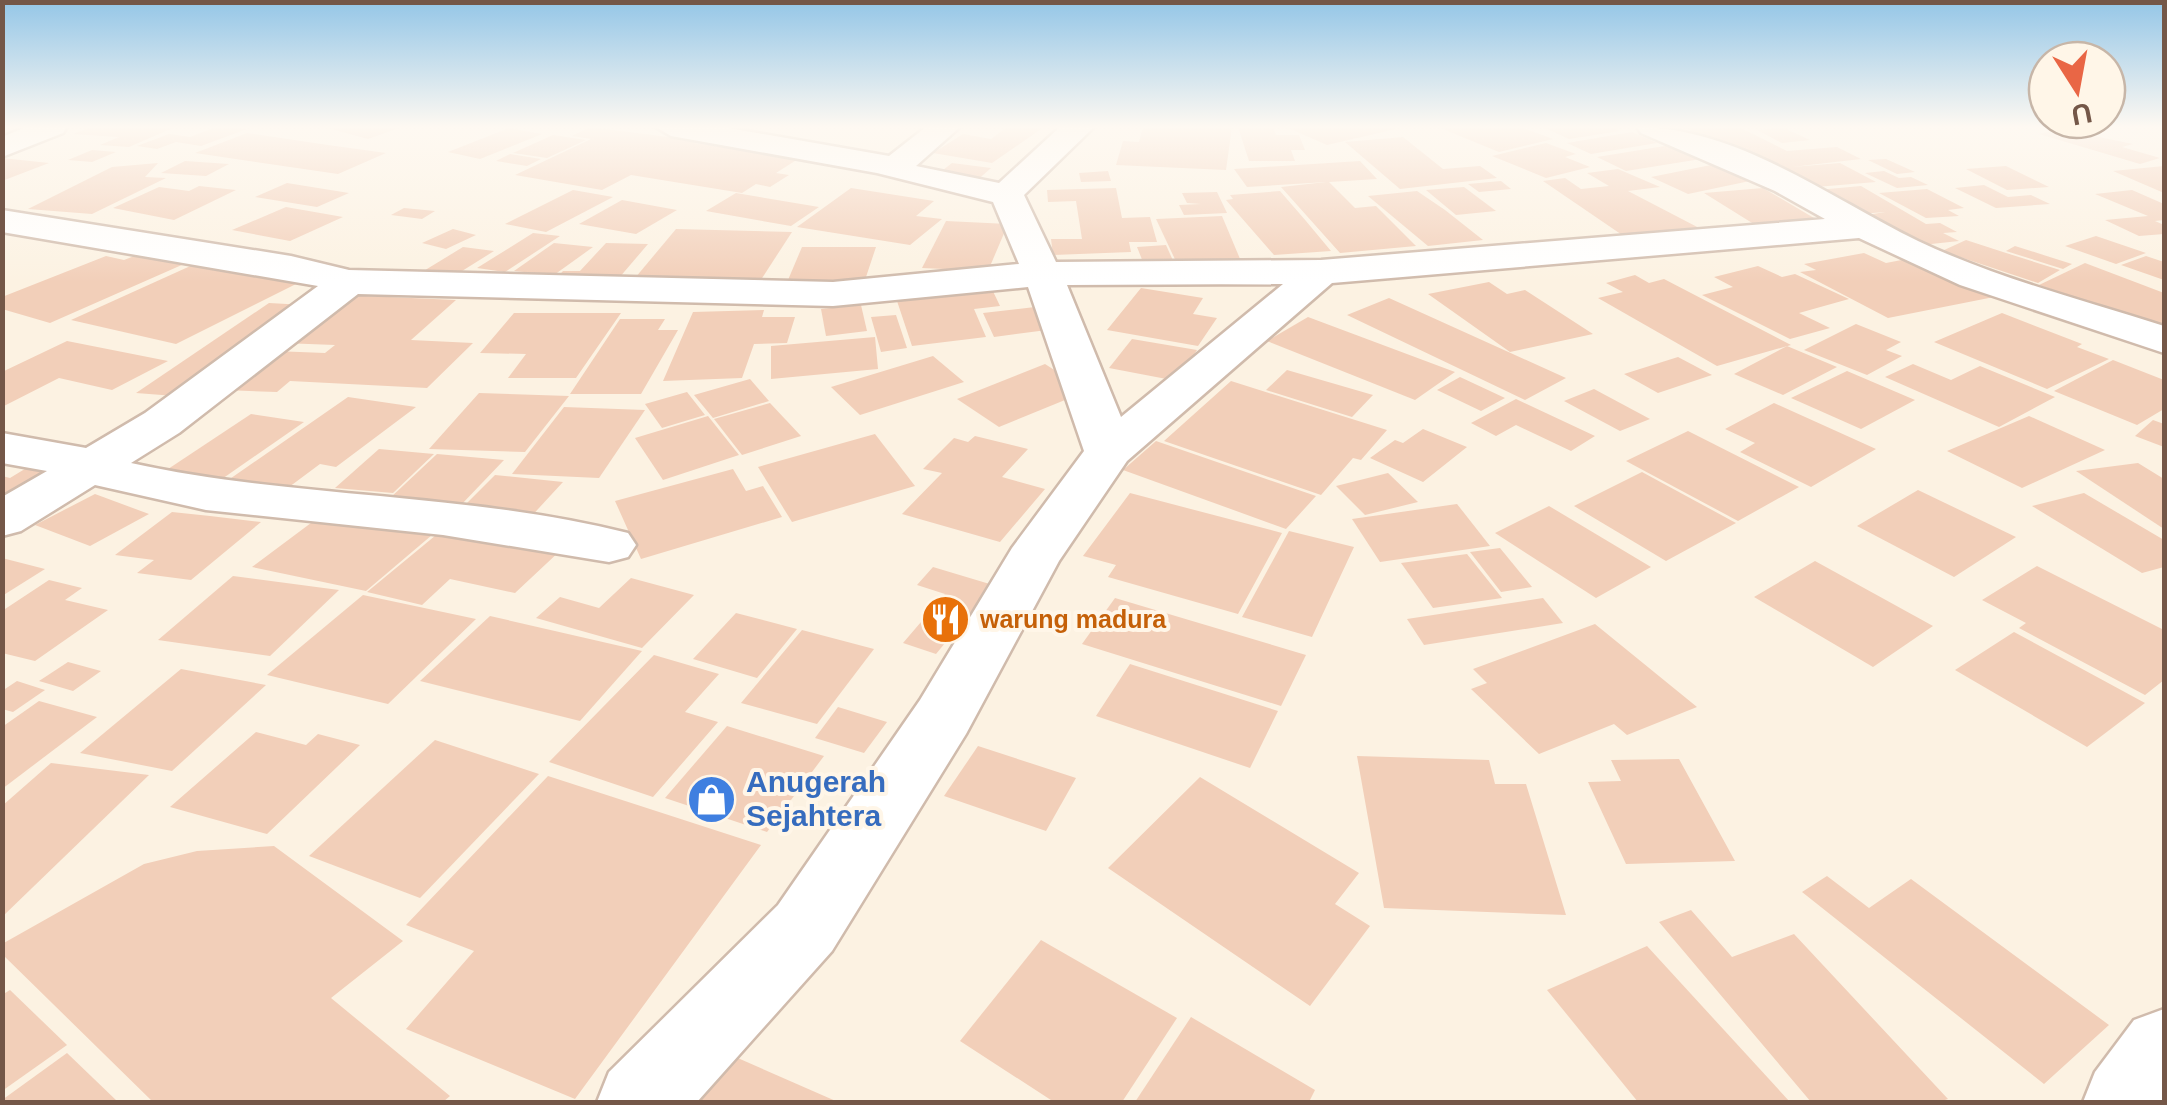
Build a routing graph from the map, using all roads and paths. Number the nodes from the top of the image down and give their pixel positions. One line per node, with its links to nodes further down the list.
1 (915, 179): 4 (street)
2 (1020, 179): 4 (street)
3 (1774, 179): 6 (street)
4 (1007, 194): 8 (street)
5 (2, 221): 9 (street)
6 (1861, 228): 7 (street); 10 (street)
7 (1321, 272): 8 (street); 12 (street)
8 (1040, 274): 9 (street); 12 (street)
9 (349, 282): 13 (street)
10 (2164, 340)
11 (2, 448): 13 (street)
12 (1109, 451): 17 (street)
13 (94, 467): 14 (street); 15 (street)
14 (2, 520)
15 (609, 544)
16 (2164, 1048): 18 (street)
17 (640, 1102)
18 (2126, 1102)

